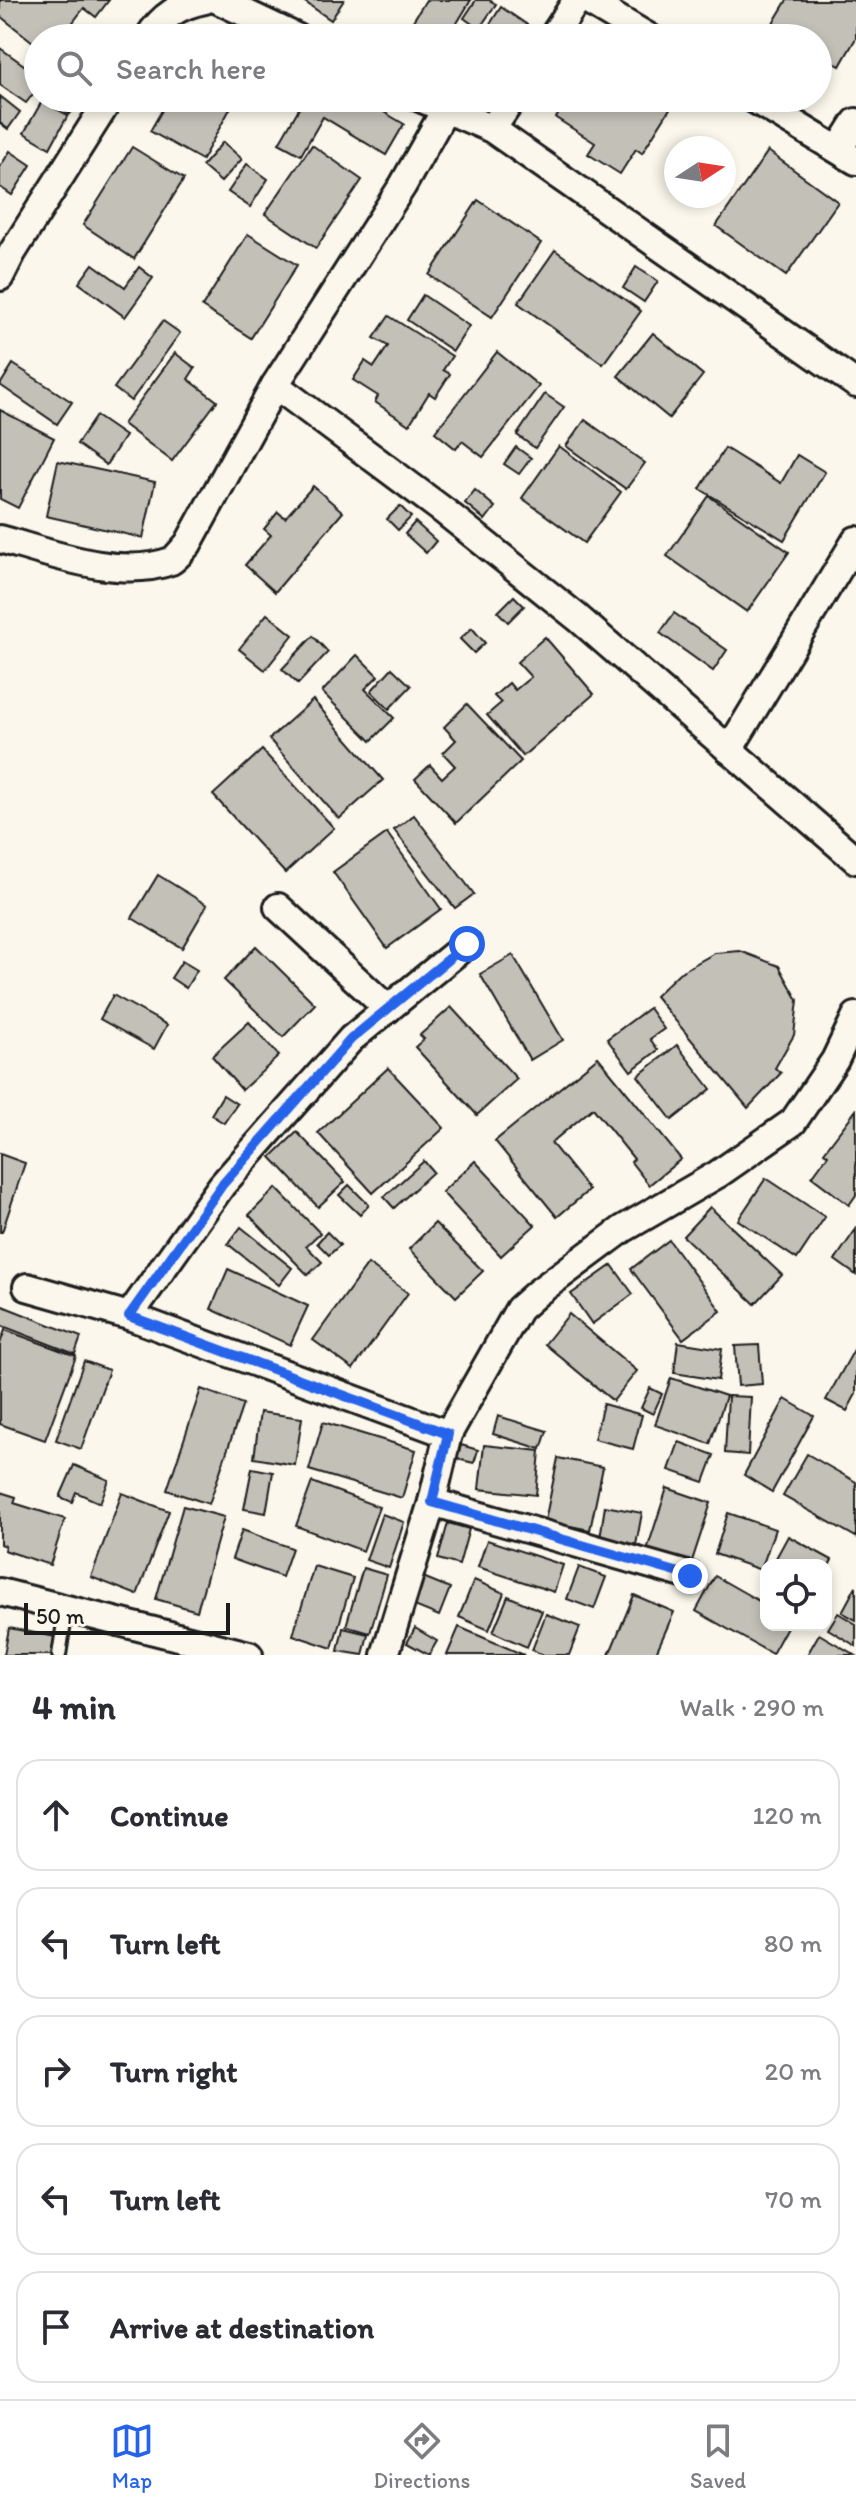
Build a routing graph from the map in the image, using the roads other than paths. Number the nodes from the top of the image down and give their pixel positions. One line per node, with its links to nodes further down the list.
1 (202, 0): 4 (street); 5 (street)
2 (577, 0): 6 (street)
3 (586, 0): 7 (street)
4 (157, 24)
5 (263, 24)
6 (561, 24)
7 (626, 24)
8 (101, 112): 16 (street)
9 (444, 112): 18 (street)
10 (450, 112): 14 (street)
11 (504, 112): 14 (street)
12 (776, 112): 15 (street)
13 (856, 122): 15 (street)
14 (492, 129): 17 (street)
15 (848, 155)
16 (0, 277)
17 (856, 384)
18 (275, 385): 19 (street); 21 (street)
19 (0, 539)
20 (856, 540): 21 (street)
21 (729, 750): 22 (street)
22 (856, 860)
23 (278, 907): 25 (street)
24 (467, 944): 25 (street)
25 (388, 1009): 28 (street)
26 (856, 1016): 29 (street)
27 (27, 1287): 28 (street)
28 (129, 1316): 29 (street)
29 (448, 1434): 30 (street)
30 (432, 1502): 31 (street); 36 (street)
31 (690, 1576)
32 (0, 1592): 33 (street)
33 (66, 1610): 34 (lane); 35 (street)
34 (59, 1655)
35 (249, 1655)
36 (385, 1655)

